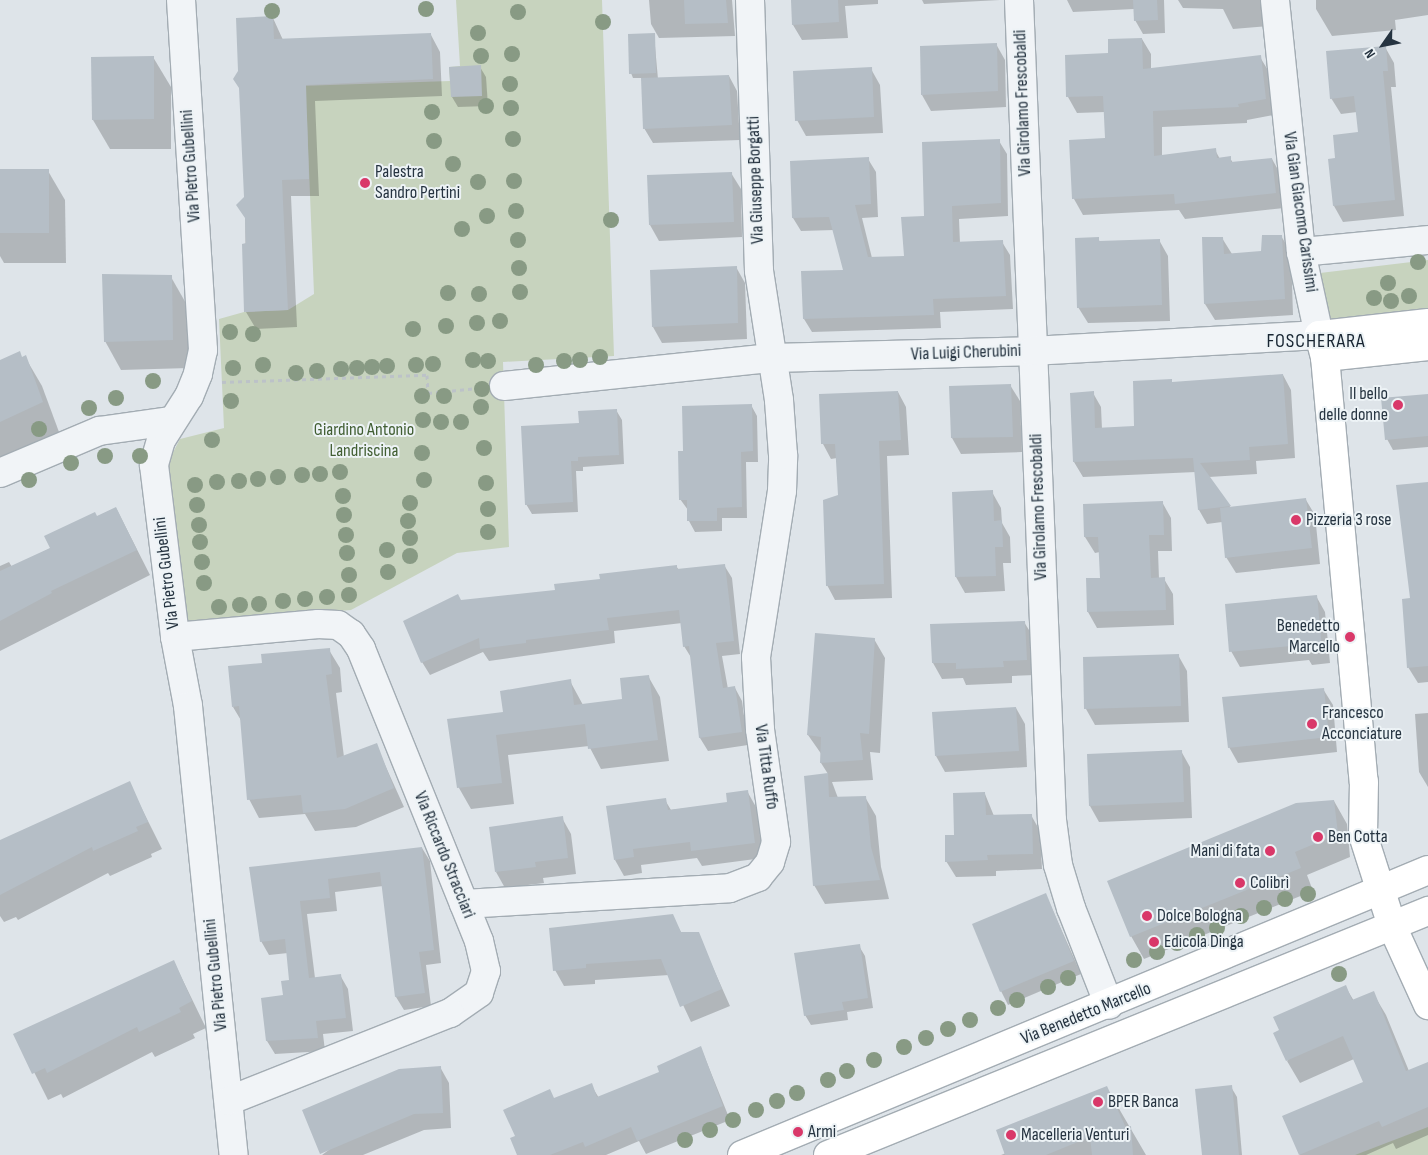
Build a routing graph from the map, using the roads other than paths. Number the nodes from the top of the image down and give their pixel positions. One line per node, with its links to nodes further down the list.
1 (181, 0): 13 (street, Via Pietro Gubellini)
2 (750, 0): 11 (street, Via Giuseppe Borgatti)
3 (1019, 0): 10 (street, Via Girolamo Frescobaldi)
4 (1274, 0): 6 (street, Via Gian Giacomo Carissimi)
5 (1428, 240): 6 (street)
6 (1301, 252): 8 (street, Via Gian Giacomo Carissimi)
7 (1428, 323): 8 (main road, Via Luigi Cherubini)
8 (1322, 346): 9 (main road, Via Luigi Cherubini); 10 (street, Via Luigi Cherubini); 17 (main road, Via Gian Giacomo Carissimi)
9 (1428, 346)
10 (1032, 351): 11 (street, Via Luigi Cherubini); 21 (street, Via Girolamo Frescobaldi)
11 (772, 358): 12 (street, Via Luigi Cherubini); 18 (street, Via Titta Ruffo)
12 (504, 386)
13 (171, 421): 14 (street); 15 (street, Via Pietro Gubellini)
14 (0, 473)
15 (175, 637): 18 (street, Via Riccardo Stracciari); 23 (street, Via Pietro Gubellini)
16 (1428, 870): 17 (main road, Via Benedetto Marcello)
17 (1383, 889): 20 (main road, Via Gian Giacomo Carissimi); 21 (main road, Via Benedetto Marcello)
18 (464, 904): 23 (street, Via Riccardo Stracciari)
19 (1428, 911): 20 (main road, Via Benedetto Marcello)
20 (1392, 926): 22 (main road, Via Gian Giacomo Carissimi); 26 (main road, Via Benedetto Marcello)
21 (1109, 1005): 25 (main road, Via Benedetto Marcello)
22 (1428, 1005)
23 (230, 1100): 24 (street, Via Pietro Gubellini)
24 (234, 1155)
25 (742, 1155)
26 (828, 1155)

